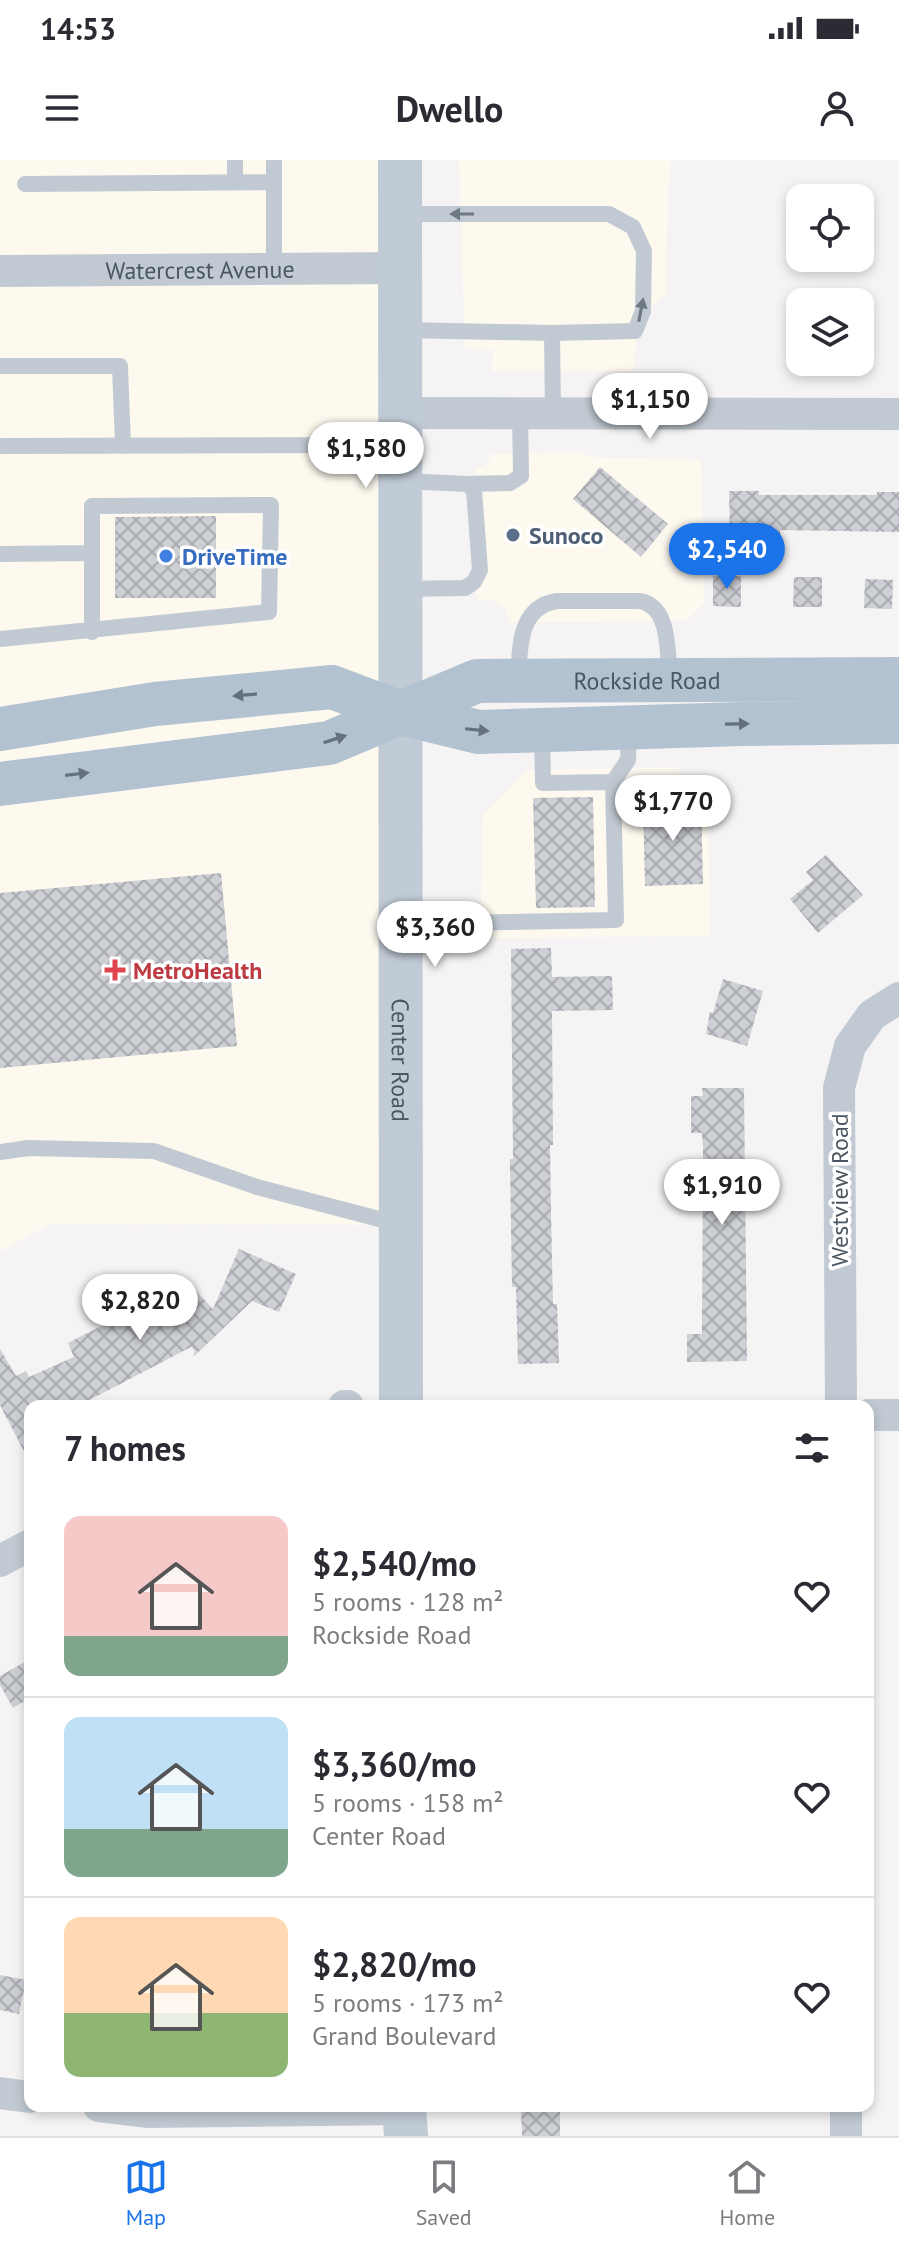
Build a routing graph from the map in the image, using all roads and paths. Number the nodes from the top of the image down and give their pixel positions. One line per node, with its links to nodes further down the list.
1 (235, 160): 4 (lane)
2 (274, 160): 5 (lane)
3 (400, 160): 7 (main road, Center Road)
4 (235, 182): 5 (lane); 6 (lane)
5 (274, 182): 10 (lane)
6 (25, 184)
7 (401, 214): 8 (main road, Center Road); 12 (lane, one-way to 7)
8 (401, 268): 10 (street, Watercrest Avenue); 11 (main road, Center Road)
9 (0, 271): 10 (street, Watercrest Avenue)
10 (274, 271)
11 (400, 330): 12 (lane); 19 (main road, Center Road)
12 (552, 333): 15 (lane)
13 (0, 366): 18 (lane)
14 (520, 413): 15 (street); 19 (street); 20 (lane)
15 (553, 413): 16 (street)
16 (899, 414)
17 (0, 446): 18 (lane)
18 (123, 446): 19 (lane)
19 (400, 447): 20 (lane); 23 (main road, Center Road)
20 (467, 484): 23 (lane)
21 (92, 553): 22 (lane); 24 (lane); 24 (lane)
22 (0, 554)
23 (401, 589): 29 (main road, Center Road)
24 (92, 632): 25 (lane)
25 (0, 639)
26 (899, 679): 28 (main road, Rockside Road)
27 (518, 681): 28 (main road, Rockside Road); 28 (lane); 29 (main road, Rockside Road)
28 (670, 682)
29 (401, 713): 32 (main road, Rockside Road, one-way to 32); 33 (main road, Rockside Road, one-way to 33); 35 (main road, Rockside Road, one-way to 29); 36 (main road, Center Road)
30 (899, 722): 31 (main road, Rockside Road, one-way to 30)
31 (630, 726): 33 (main road, Rockside Road); 34 (lane)
32 (0, 729)
33 (542, 729): 34 (lane)
34 (613, 782): 36 (lane)
35 (0, 784)
36 (401, 924): 39 (main road, Center Road)
37 (899, 998): 41 (street, Westview Road)
38 (0, 1152): 39 (lane)
39 (400, 1225): 40 (main road, Center Road)
40 (401, 1400)
41 (841, 1400)
42 (874, 1415): 43 (street)
43 (899, 1415)
44 (24, 1548): 45 (street)
45 (0, 1561)
46 (0, 2093): 47 (street)
47 (24, 2096)
48 (149, 2112): 50 (street)
49 (846, 2112): 51 (street)
50 (405, 2117)
51 (846, 2136)

